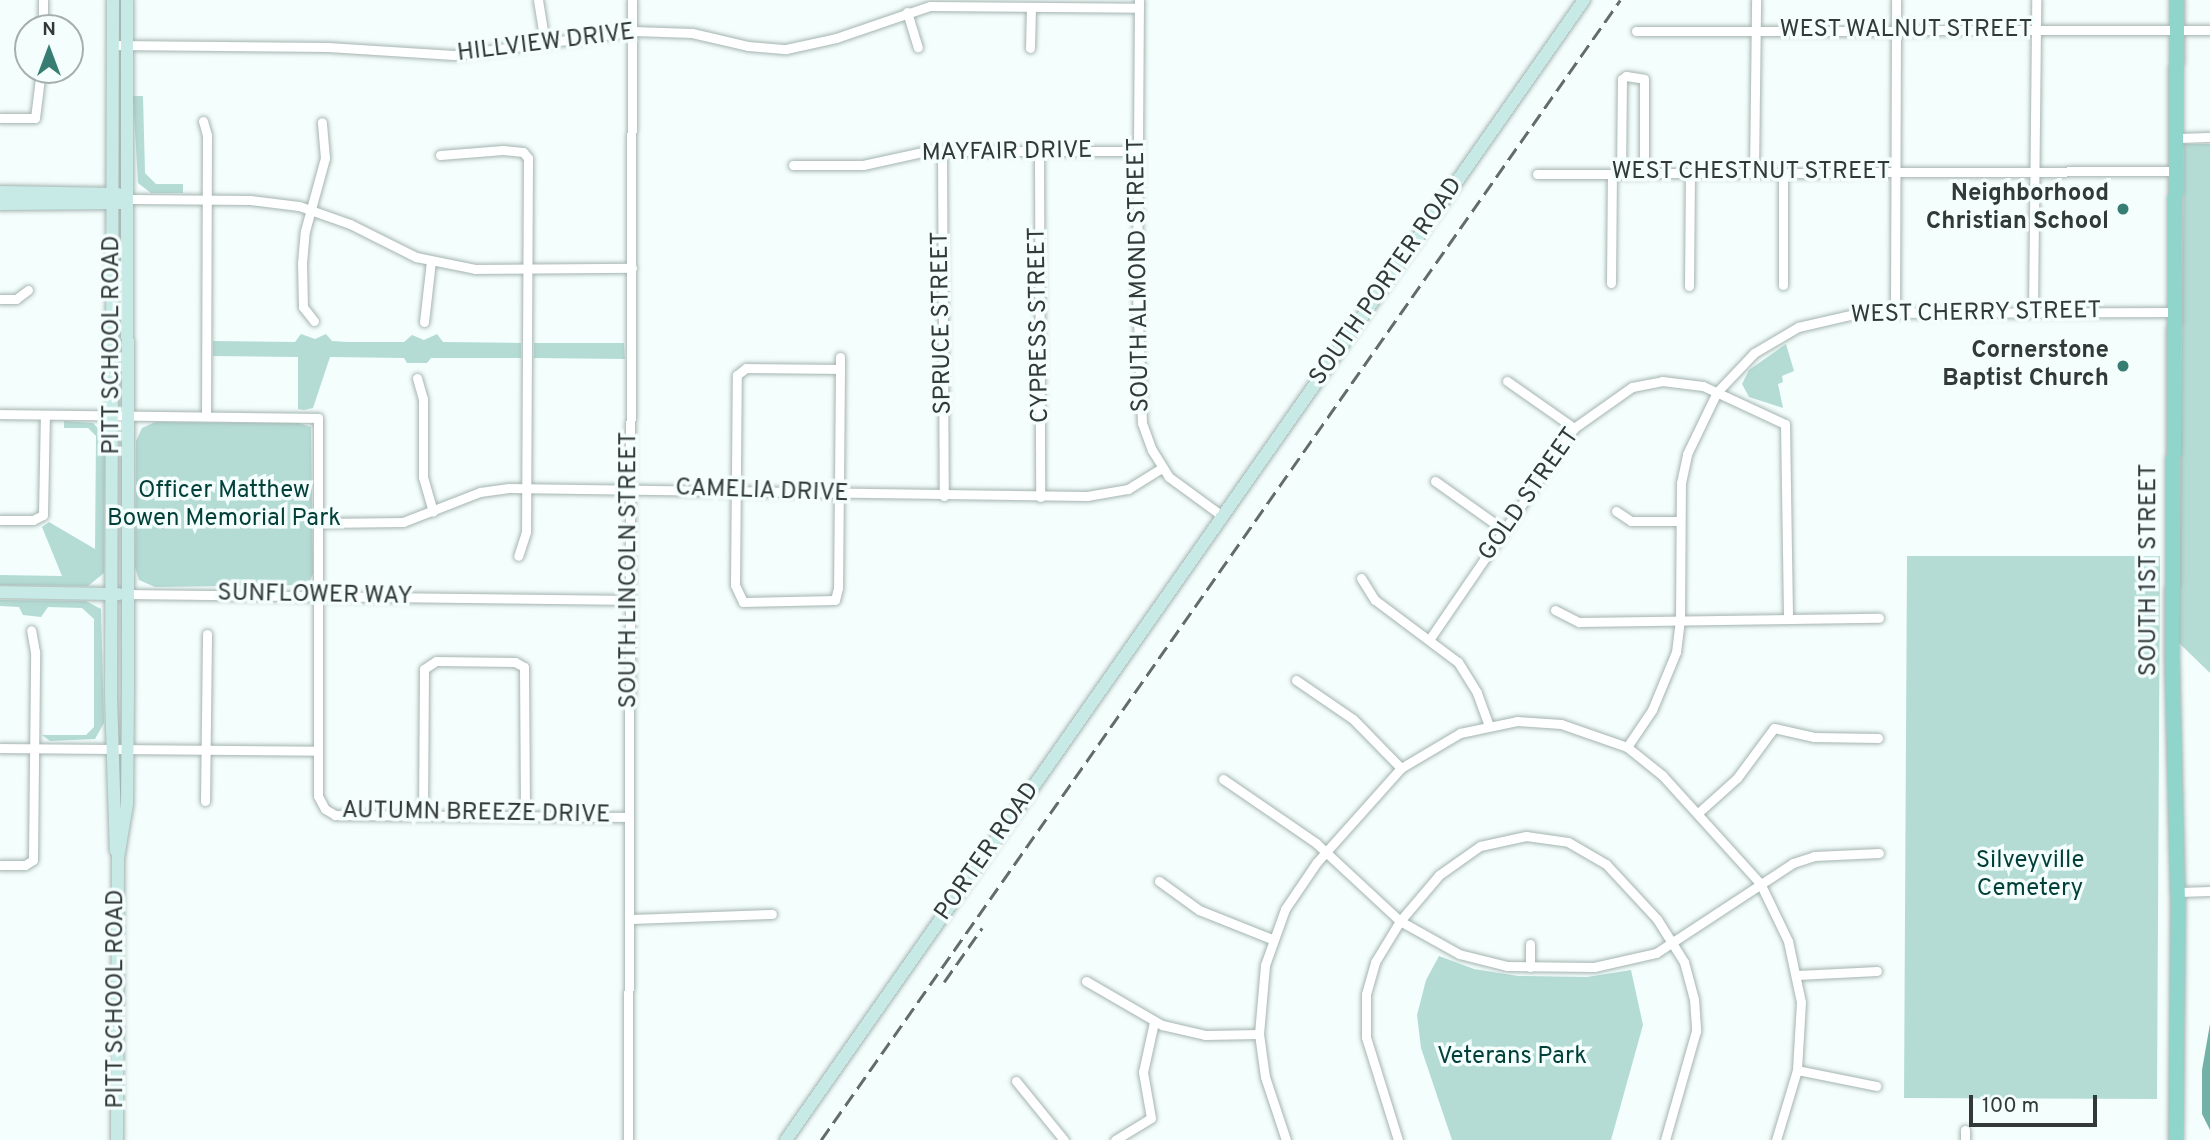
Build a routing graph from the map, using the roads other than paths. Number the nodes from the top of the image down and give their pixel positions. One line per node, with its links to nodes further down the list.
1 (113, 0): 21 (street, PITT SCHOOL ROAD)
2 (127, 0): 22 (street, PITT SCHOOL ROAD)
3 (538, 0): 20 (street)
4 (632, 0): 15 (street, SOUTH LINCOLN STREET)
5 (1584, 0): 86 (street, SOUTH PORTER ROAD)
6 (1756, 0): 17 (street)
7 (1896, 0): 18 (street)
8 (2036, 0): 13 (street)
9 (2177, 0): 19 (main road, SOUTH 1ST STREET)
10 (1139, 4): 11 (street, HILLVIEW DRIVE); 32 (street, SOUTH ALMOND STREET)
11 (1031, 8): 12 (street, HILLVIEW DRIVE); 24 (street)
12 (906, 12): 15 (street, HILLVIEW DRIVE); 23 (street)
13 (2036, 30): 18 (street, WEST WALNUT STREET); 19 (street, WEST WALNUT STREET); 38 (street)
14 (2210, 30): 19 (street, WEST WALNUT STREET)
15 (633, 31): 20 (street, HILLVIEW DRIVE); 54 (street, SOUTH LINCOLN STREET)
16 (1636, 31): 17 (street, WEST WALNUT STREET)
17 (1755, 31): 18 (street, WEST WALNUT STREET); 41 (street)
18 (1896, 31): 37 (street)
19 (2177, 31): 30 (main road, SOUTH 1ST STREET)
20 (545, 43): 22 (street, HILLVIEW DRIVE)
21 (113, 44): 22 (street, HILLVIEW DRIVE); 46 (street, PITT SCHOOL ROAD)
22 (127, 44): 47 (street, PITT SCHOOL ROAD)
23 (918, 47)
24 (1030, 48)
25 (39, 84): 26 (street)
26 (0, 118)
27 (203, 121): 48 (street)
28 (322, 122): 51 (street)
29 (2210, 137): 30 (street)
30 (2176, 138): 36 (main road, SOUTH 1ST STREET)
31 (942, 151): 33 (street, MAYFAIR DRIVE); 35 (street, MAYFAIR DRIVE); 82 (street, SPRUCE STREET)
32 (1138, 151): 33 (street, MAYFAIR DRIVE); 76 (street, SOUTH ALMOND STREET)
33 (1039, 152): 83 (street, CYPRESS STREET)
34 (440, 155): 53 (street)
35 (793, 165)
36 (2175, 171): 38 (street, WEST CHESTNUT STREET); 62 (main road, SOUTH 1ST STREET)
37 (1896, 172): 38 (street, WEST CHESTNUT STREET); 42 (street, WEST CHESTNUT STREET); 60 (street)
38 (2035, 172): 61 (street)
39 (1644, 173): 40 (street, WEST CHESTNUT STREET); 44 (street, WEST CHESTNUT STREET); 44 (street)
40 (1690, 173): 41 (street, WEST CHESTNUT STREET); 57 (street)
41 (1754, 173): 42 (street, WEST CHESTNUT STREET)
42 (1783, 173): 56 (street)
43 (1537, 174): 44 (street, WEST CHESTNUT STREET)
44 (1616, 174): 55 (street)
45 (0, 192): 46 (street)
46 (113, 192): 47 (street); 50 (street, PITT SCHOOL ROAD)
47 (131, 199): 48 (street); 50 (street); 73 (street, PITT SCHOOL ROAD)
48 (207, 200): 51 (street); 74 (street)
49 (0, 204): 50 (street)
50 (113, 205): 72 (street, PITT SCHOOL ROAD)
51 (311, 210): 52 (street); 63 (street)
52 (432, 261): 53 (street); 64 (street)
53 (528, 268): 54 (street); 78 (street)
54 (632, 268): 79 (street, SOUTH LINCOLN STREET)
55 (1611, 283)
56 (1783, 285)
57 (1689, 286)
58 (28, 290): 59 (street)
59 (0, 299)
60 (1895, 312): 61 (street, WEST CHERRY STREET); 69 (street, WEST CHERRY STREET)
61 (2033, 312): 62 (street, WEST CHERRY STREET)
62 (2174, 312): 127 (main road, SOUTH 1ST STREET)
63 (314, 321)
64 (424, 322)
65 (839, 357): 66 (street)
66 (840, 369): 80 (street); 81 (street)
67 (417, 378): 85 (street)
68 (1507, 381): 75 (street)
69 (1717, 392): 75 (street, GOLD STREET); 88 (street, WEST CHERRY STREET); 101 (street, GOLD STREET)
70 (0, 414): 71 (street)
71 (45, 415): 72 (street); 87 (street)
72 (113, 415): 73 (street); 95 (street, PITT SCHOOL ROAD)
73 (129, 415): 74 (street); 96 (street, PITT SCHOOL ROAD)
74 (206, 416): 89 (street)
75 (1574, 428): 90 (street, GOLD STREET)
76 (1161, 468): 83 (street, CAMELIA DRIVE); 86 (street, SOUTH ALMOND STREET)
77 (1436, 481): 90 (street)
78 (526, 488): 79 (street, CAMELIA DRIVE); 85 (street, CAMELIA DRIVE); 91 (street)
79 (631, 488): 80 (street, CAMELIA DRIVE); 98 (street, SOUTH LINCOLN STREET)
80 (735, 494): 81 (street, CAMELIA DRIVE); 81 (street)
81 (839, 495): 82 (street, CAMELIA DRIVE)
82 (944, 496): 83 (street, CAMELIA DRIVE)
83 (1040, 497)
84 (1616, 511): 88 (street)
85 (433, 512): 89 (street, CAMELIA DRIVE)
86 (1222, 516): 92 (street, SOUTH PORTER ROAD)
87 (0, 520)
88 (1680, 521): 102 (street, WEST CHERRY STREET)
89 (320, 523): 97 (street)
90 (1504, 530): 105 (street, GOLD STREET)
91 (518, 556)
92 (1190, 563): 146 (street, PORTER ROAD)
93 (1361, 579): 105 (street)
94 (0, 593): 95 (street, SUNFLOWER WAY)
95 (112, 594): 96 (street, SUNFLOWER WAY); 112 (street, PITT SCHOOL ROAD)
96 (129, 594): 97 (street, SUNFLOWER WAY); 112 (street, PITT SCHOOL ROAD)
97 (319, 596): 98 (street, SUNFLOWER WAY); 114 (street)
98 (631, 600): 121 (street, SOUTH LINCOLN STREET)
99 (1555, 610): 102 (street)
100 (1880, 618): 101 (street)
101 (1788, 619): 102 (street)
102 (1681, 621): 109 (street, WEST CHERRY STREET)
103 (31, 630): 111 (street)
104 (207, 634): 113 (street)
105 (1431, 637): 107 (street)
106 (1296, 680): 115 (street)
107 (1488, 724): 109 (street); 115 (street)
108 (1878, 738): 118 (street)
109 (1627, 747): 118 (street)
110 (0, 748): 111 (street)
111 (34, 748): 112 (street); 124 (street)
112 (120, 749): 113 (street); 144 (street, PITT SCHOOL ROAD)
113 (205, 750): 114 (street); 117 (street)
114 (318, 751): 119 (street, AUTUMN BREEZE DRIVE)
115 (1401, 768): 122 (street)
116 (1223, 779): 122 (street)
117 (205, 802)
118 (1698, 813): 126 (street)
119 (423, 815): 120 (street, AUTUMN BREEZE DRIVE); 120 (street)
120 (525, 815): 121 (street, AUTUMN BREEZE DRIVE)
121 (629, 817): 130 (street, SOUTH LINCOLN STREET)
122 (1325, 853): 131 (street); 132 (street)
123 (1879, 853): 126 (street)
124 (0, 866)
125 (1158, 881): 132 (street)
126 (1760, 884): 134 (street); 137 (street)
127 (2178, 891): 128 (street); 153 (main road, SOUTH 1ST STREET)
128 (2210, 891)
129 (772, 914): 130 (street)
130 (629, 919): 145 (street, SOUTH LINCOLN STREET)
131 (1400, 921): 134 (street); 135 (street); 150 (street)
132 (1272, 939): 140 (street)
133 (1530, 944): 135 (street)
134 (1673, 944): 135 (street); 151 (street)
135 (1530, 967)
136 (1877, 971): 137 (street)
137 (1797, 975): 141 (street)
138 (1086, 981): 139 (street)
139 (1154, 1022): 140 (street); 148 (street)
140 (1259, 1034): 149 (street)
141 (1797, 1070): 143 (street); 152 (street)
142 (1016, 1081): 147 (street)
143 (1876, 1086)
144 (117, 1140)
145 (628, 1140)
146 (786, 1140)
147 (1063, 1140)
148 (1115, 1140)
149 (1286, 1140)
150 (1398, 1140)
151 (1665, 1140)
152 (1776, 1140)
153 (2176, 1140)

